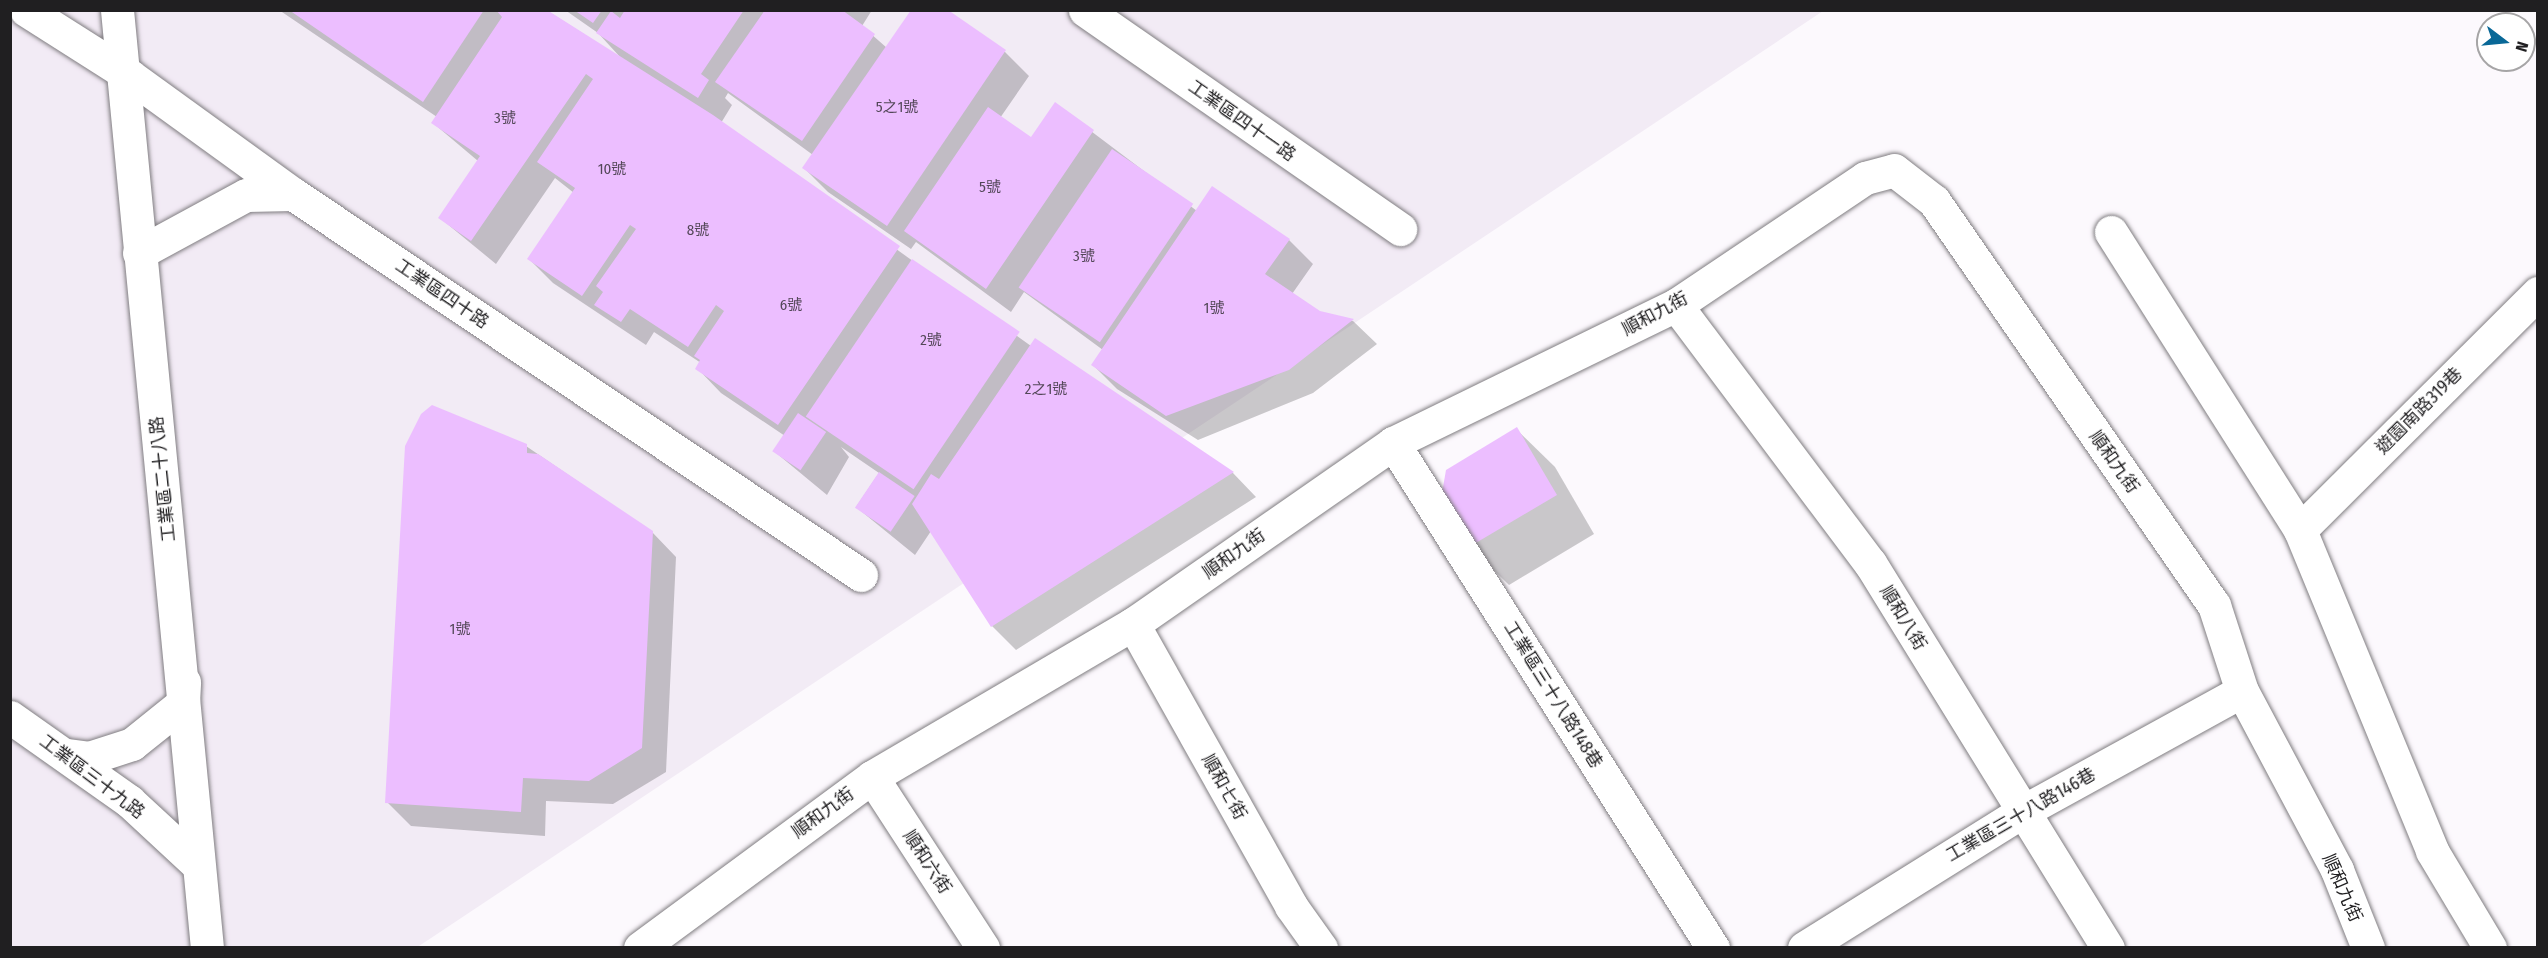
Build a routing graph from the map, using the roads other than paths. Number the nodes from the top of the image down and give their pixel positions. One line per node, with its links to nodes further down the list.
1 (26, 10): 4 (street, 工業區四十路)
2 (117, 10): 4 (street, 工業區二十八路)
3 (1085, 10): 6 (street, 工業區四十一路)
4 (123, 72): 5 (street, 工業區四十路); 8 (street, 工業區二十八路)
5 (293, 194): 8 (street); 13 (street, 工業區四十路)
6 (1400, 230)
7 (2111, 232): 12 (street)
8 (139, 253): 15 (street, 工業區二十八路)
9 (2538, 293): 12 (street, 遊園南路319巷)
10 (1676, 305): 11 (street, 順和九街); 16 (street, 順和九街); 20 (street, 順和八街)
11 (1393, 443): 14 (street, 順和九街); 26 (street, 工業區三十八路148巷)
12 (2300, 530): 30 (street)
13 (861, 575)
14 (1133, 624): 19 (street, 順和九街); 25 (street, 順和七街)
15 (184, 680): 18 (street); 21 (street, 工業區二十八路)
16 (2242, 691): 20 (street, 工業區三十八路146巷); 29 (street, 順和九街)
17 (10, 717): 18 (street, 工業區三十九路)
18 (66, 755): 21 (street, 工業區三十九路)
19 (872, 777): 23 (street, 順和九街); 24 (street, 順和六街)
20 (2020, 813): 27 (street, 工業區三十八路146巷); 28 (street, 順和八街)
21 (198, 865): 22 (street, 工業區二十八路)
22 (207, 948)
23 (640, 948)
24 (982, 948)
25 (1321, 948)
26 (1713, 948)
27 (1804, 948)
28 (2108, 948)
29 (2368, 948)
30 (2490, 948)

